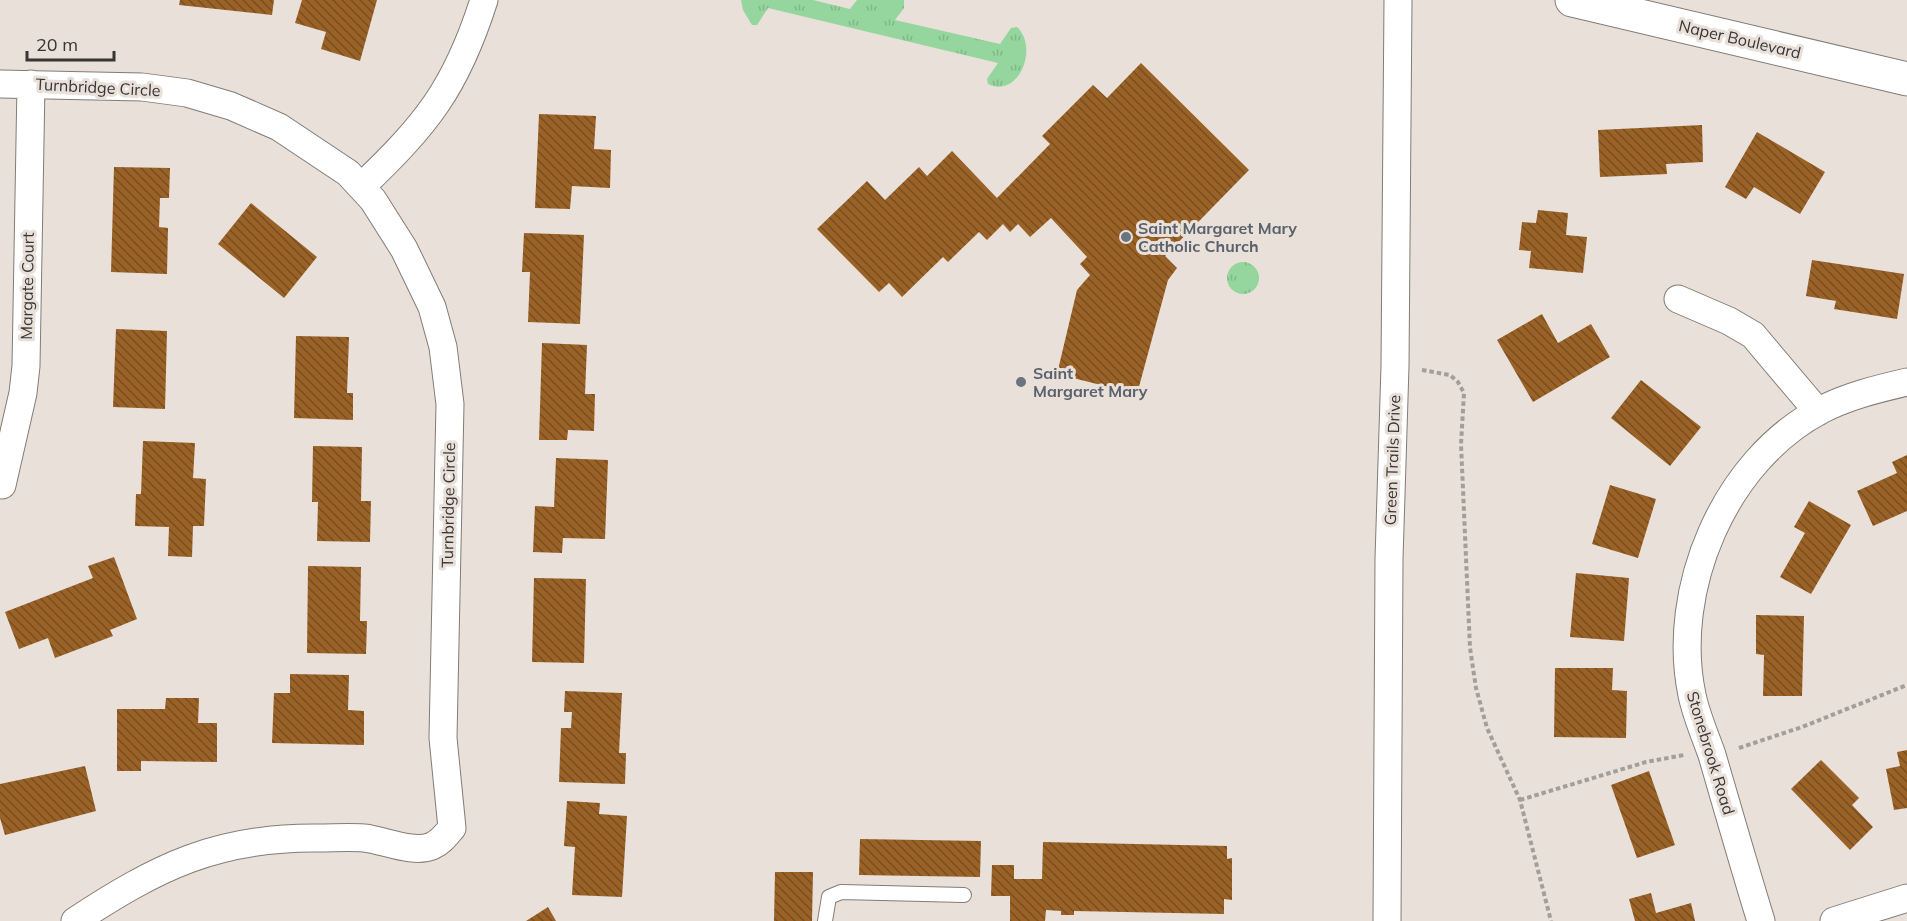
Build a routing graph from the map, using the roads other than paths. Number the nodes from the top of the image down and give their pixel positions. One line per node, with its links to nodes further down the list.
1 (484, 0): 7 (street)
2 (1398, 0): 16 (street, Green Trails Drive)
3 (1572, 0): 4 (main road, Naper Boulevard)
4 (1907, 80)
5 (0, 84): 6 (street, Turnbridge Circle)
6 (31, 84): 7 (street, Turnbridge Circle); 11 (street, Margate Court)
7 (361, 187): 14 (street, Turnbridge Circle)
8 (1678, 299): 10 (street)
9 (1907, 382): 10 (street, Stonebrook Road)
10 (1818, 412): 17 (street, Stonebrook Road)
11 (2, 485)
12 (964, 895): 15 (lane)
13 (1907, 898): 18 (street)
14 (75, 921)
15 (825, 921)
16 (1387, 921)
17 (1761, 921)
18 (1834, 921)

